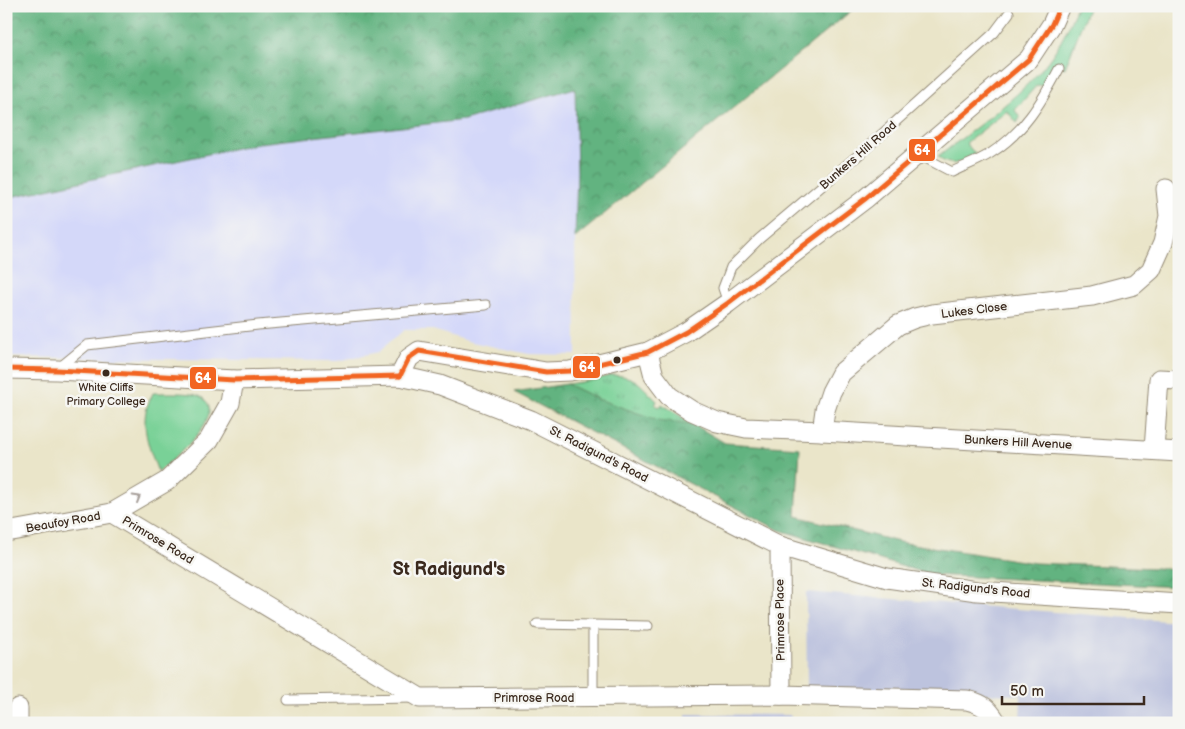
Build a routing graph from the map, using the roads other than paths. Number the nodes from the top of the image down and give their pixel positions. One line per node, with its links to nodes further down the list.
1 (1060, 6): 4 (street)
2 (1009, 12): 7 (lane, Bunkers Hill Road)
3 (1059, 70): 4 (lane)
4 (918, 154): 7 (street)
5 (1166, 189): 6 (street, Lukes Close)
6 (1171, 246): 15 (street, Lukes Close)
7 (728, 303): 9 (street)
8 (486, 305): 11 (lane)
9 (648, 352): 12 (street); 15 (street, Bunkers Hill Avenue)
10 (6, 369): 11 (street, St. Radigund's Road)
11 (57, 370): 13 (street, St. Radigund's Road)
12 (400, 376): 13 (street, St. Radigund's Road); 20 (street, St. Radigund's Road)
13 (234, 380): 18 (street, Beaufoy Road, one-way to 13)
14 (1179, 380): 16 (street)
15 (822, 431): 16 (street, Bunkers Hill Avenue)
16 (1154, 450): 17 (street, Bunkers Hill Avenue)
17 (1179, 452)
18 (112, 513): 19 (street, Beaufoy Road); 27 (street, Primrose Road)
19 (6, 532)
20 (780, 546): 21 (street, St. Radigund's Road); 25 (street, Primrose Place)
21 (1179, 604)
22 (537, 624): 23 (lane)
23 (593, 625): 24 (lane); 26 (lane)
24 (648, 626)
25 (781, 695): 26 (street, Primrose Road); 29 (street, Primrose Road)
26 (593, 697): 27 (street, Primrose Road)
27 (420, 698): 28 (lane)
28 (288, 700)
29 (997, 723)

